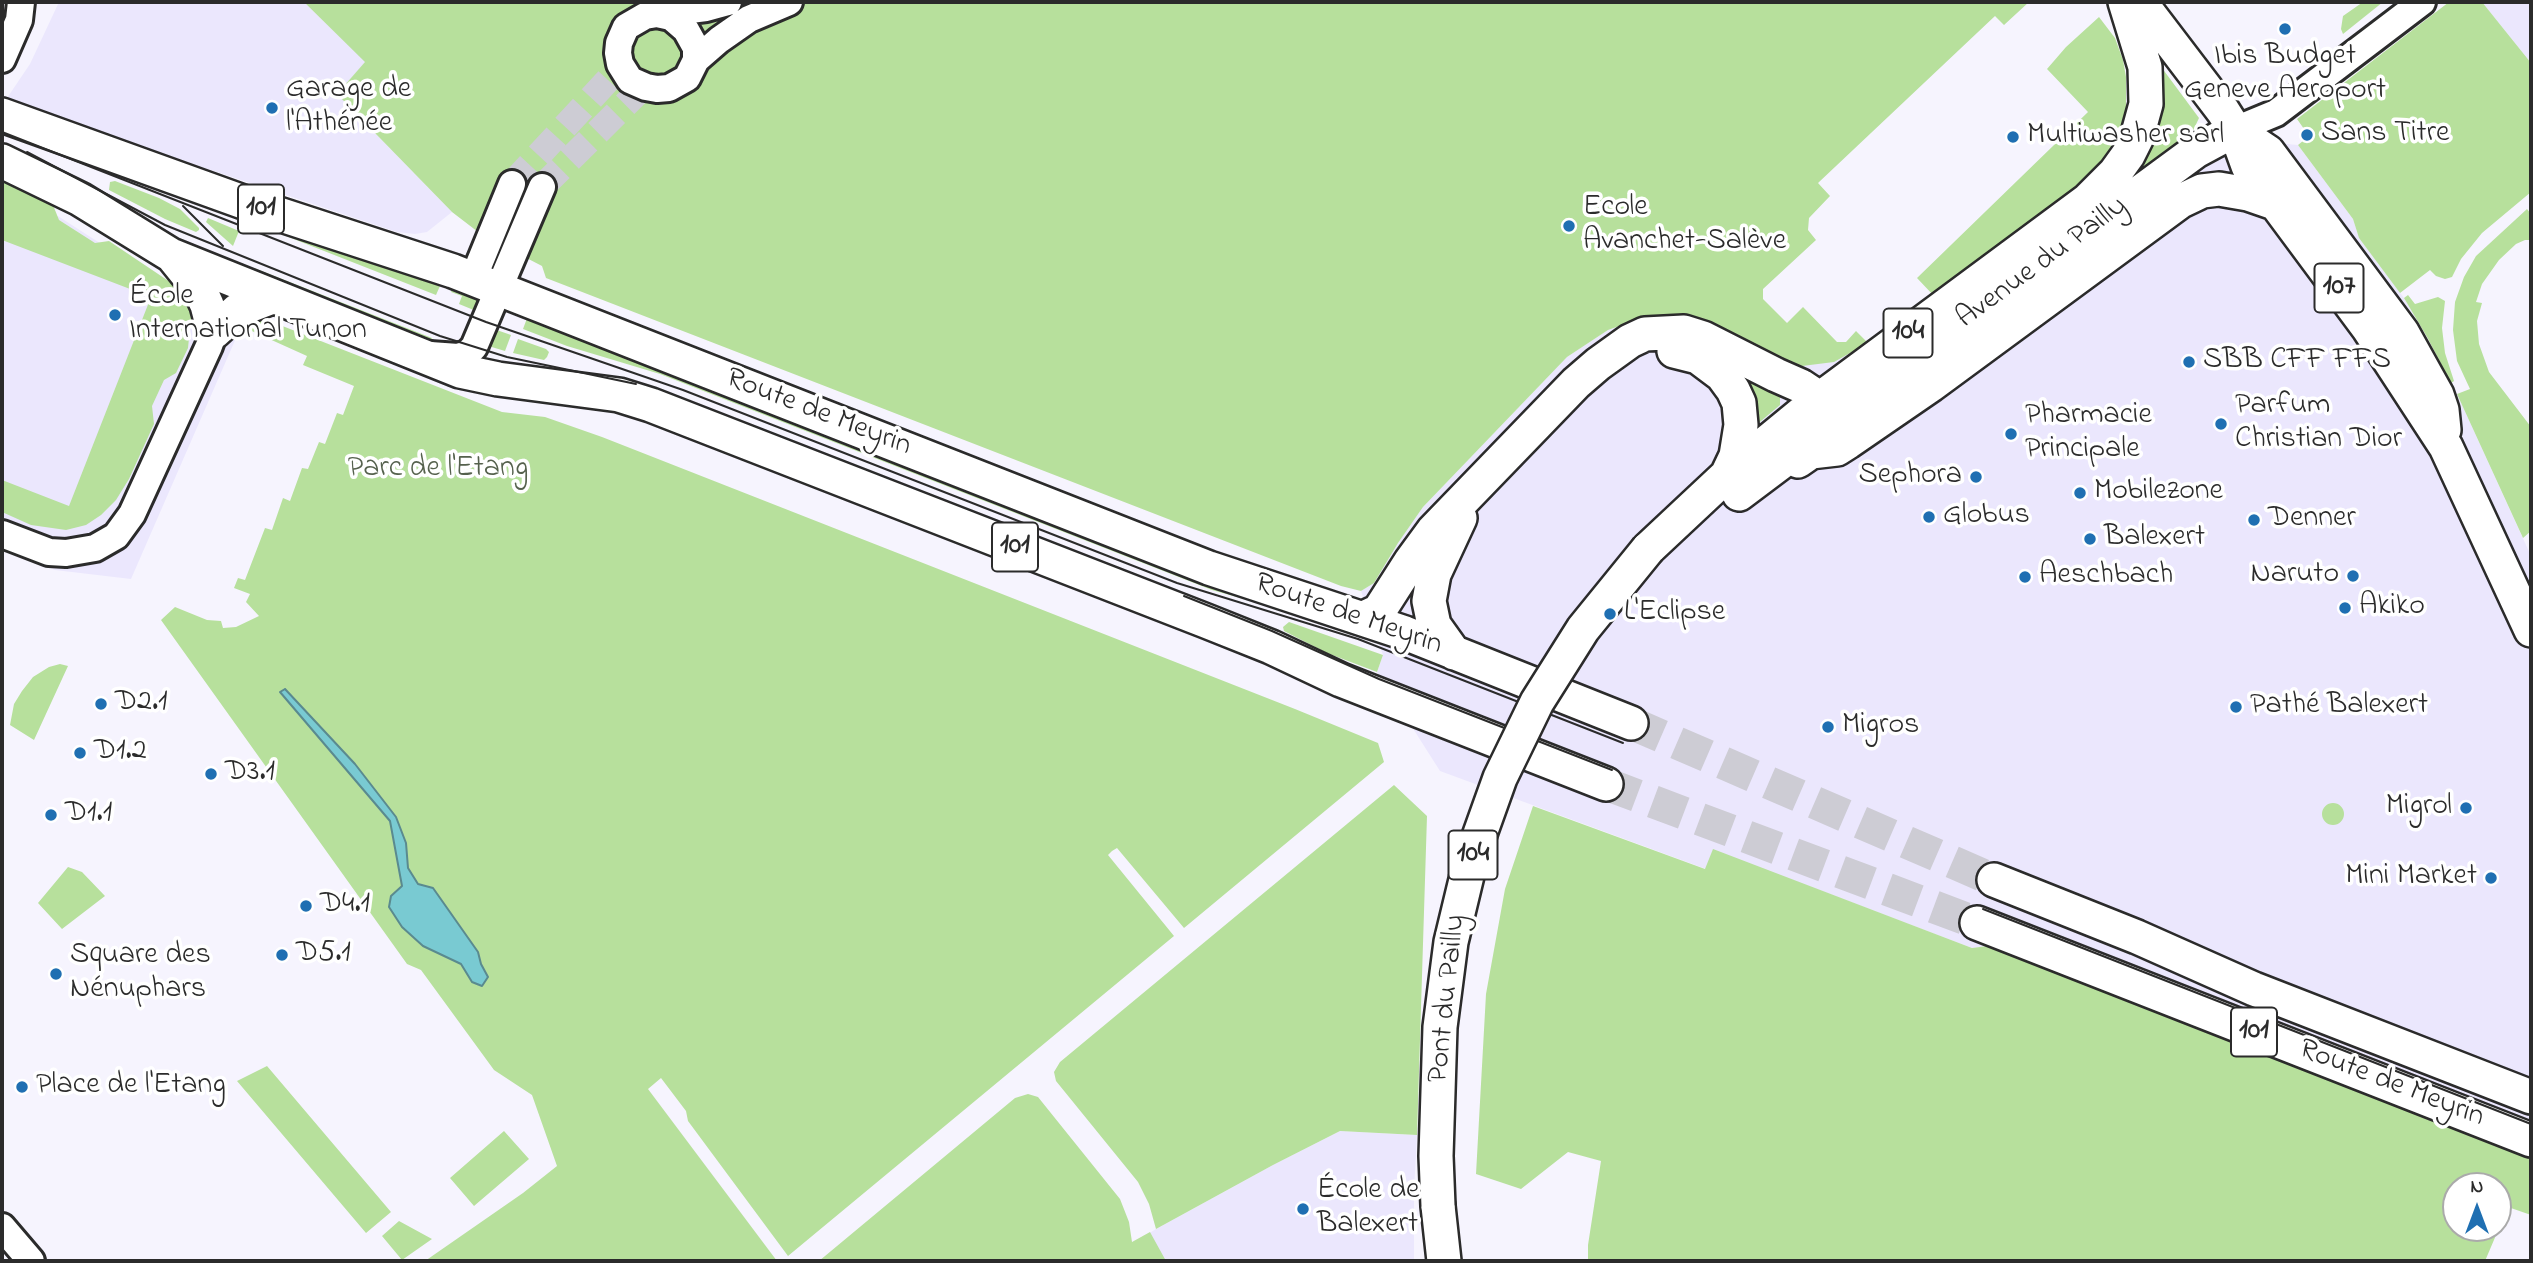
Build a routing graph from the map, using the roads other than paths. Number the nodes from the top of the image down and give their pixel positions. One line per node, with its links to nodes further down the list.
1 (21, 2): 8 (street)
2 (728, 2): 7 (street)
3 (789, 2): 9 (street)
4 (2125, 2): 22 (main road, Avenue du Pailly / 104)
5 (2140, 2): 11 (main road, 107)
6 (2422, 2): 11 (street)
7 (657, 14): 9 (street); 9 (street)
8 (2, 59)
9 (696, 60)
10 (13, 120): 17 (main road, Route de Meyrin / 101)
11 (2235, 130): 15 (main road, 107); 23 (main road, 107); 24 (main road, Avenue du Pailly / 104)
12 (2, 161): 16 (main road, Route de Meyrin / 101)
13 (512, 184): 17 (street)
14 (542, 187): 17 (street)
15 (2277, 204): 23 (main road, 107); 24 (main road, 104)
16 (172, 255): 18 (main road, Route de Meyrin / 101); 19 (main road)
17 (486, 284): 20 (street); 28 (main road, Route de Meyrin / 101)
18 (272, 297): 19 (main road); 20 (main road, Route de Meyrin / 101)
19 (214, 332): 26 (street)
20 (411, 351): 32 (main road, Route de Meyrin / 101)
21 (1612, 355): 22 (main road); 24 (main road); 25 (main road)
22 (1817, 401): 24 (main road, Avenue du Pailly / 104)
23 (2446, 447): 29 (main road, 107)
24 (1747, 477): 27 (main road, Avenue du Pailly / 104)
25 (1470, 495): 28 (main road); 30 (main road)
26 (2, 534)
27 (1655, 558): 37 (main road, Pont du Pailly / 104, bridge)
28 (1364, 618): 30 (main road, Route de Meyrin / 101)
29 (2531, 631)
30 (1454, 653): 31 (main road, Route de Meyrin / 101)
31 (1631, 723)
32 (1606, 784)
33 (1994, 880): 35 (main road, Route de Meyrin / 101)
34 (1978, 923): 36 (main road, Route de Meyrin / 101)
35 (2531, 1097)
36 (2531, 1140)
37 (1448, 1206): 40 (main road, 104); 41 (main road, 104)
38 (2, 1227): 39 (street)
39 (31, 1261)
40 (1444, 1261)
41 (1460, 1261)

